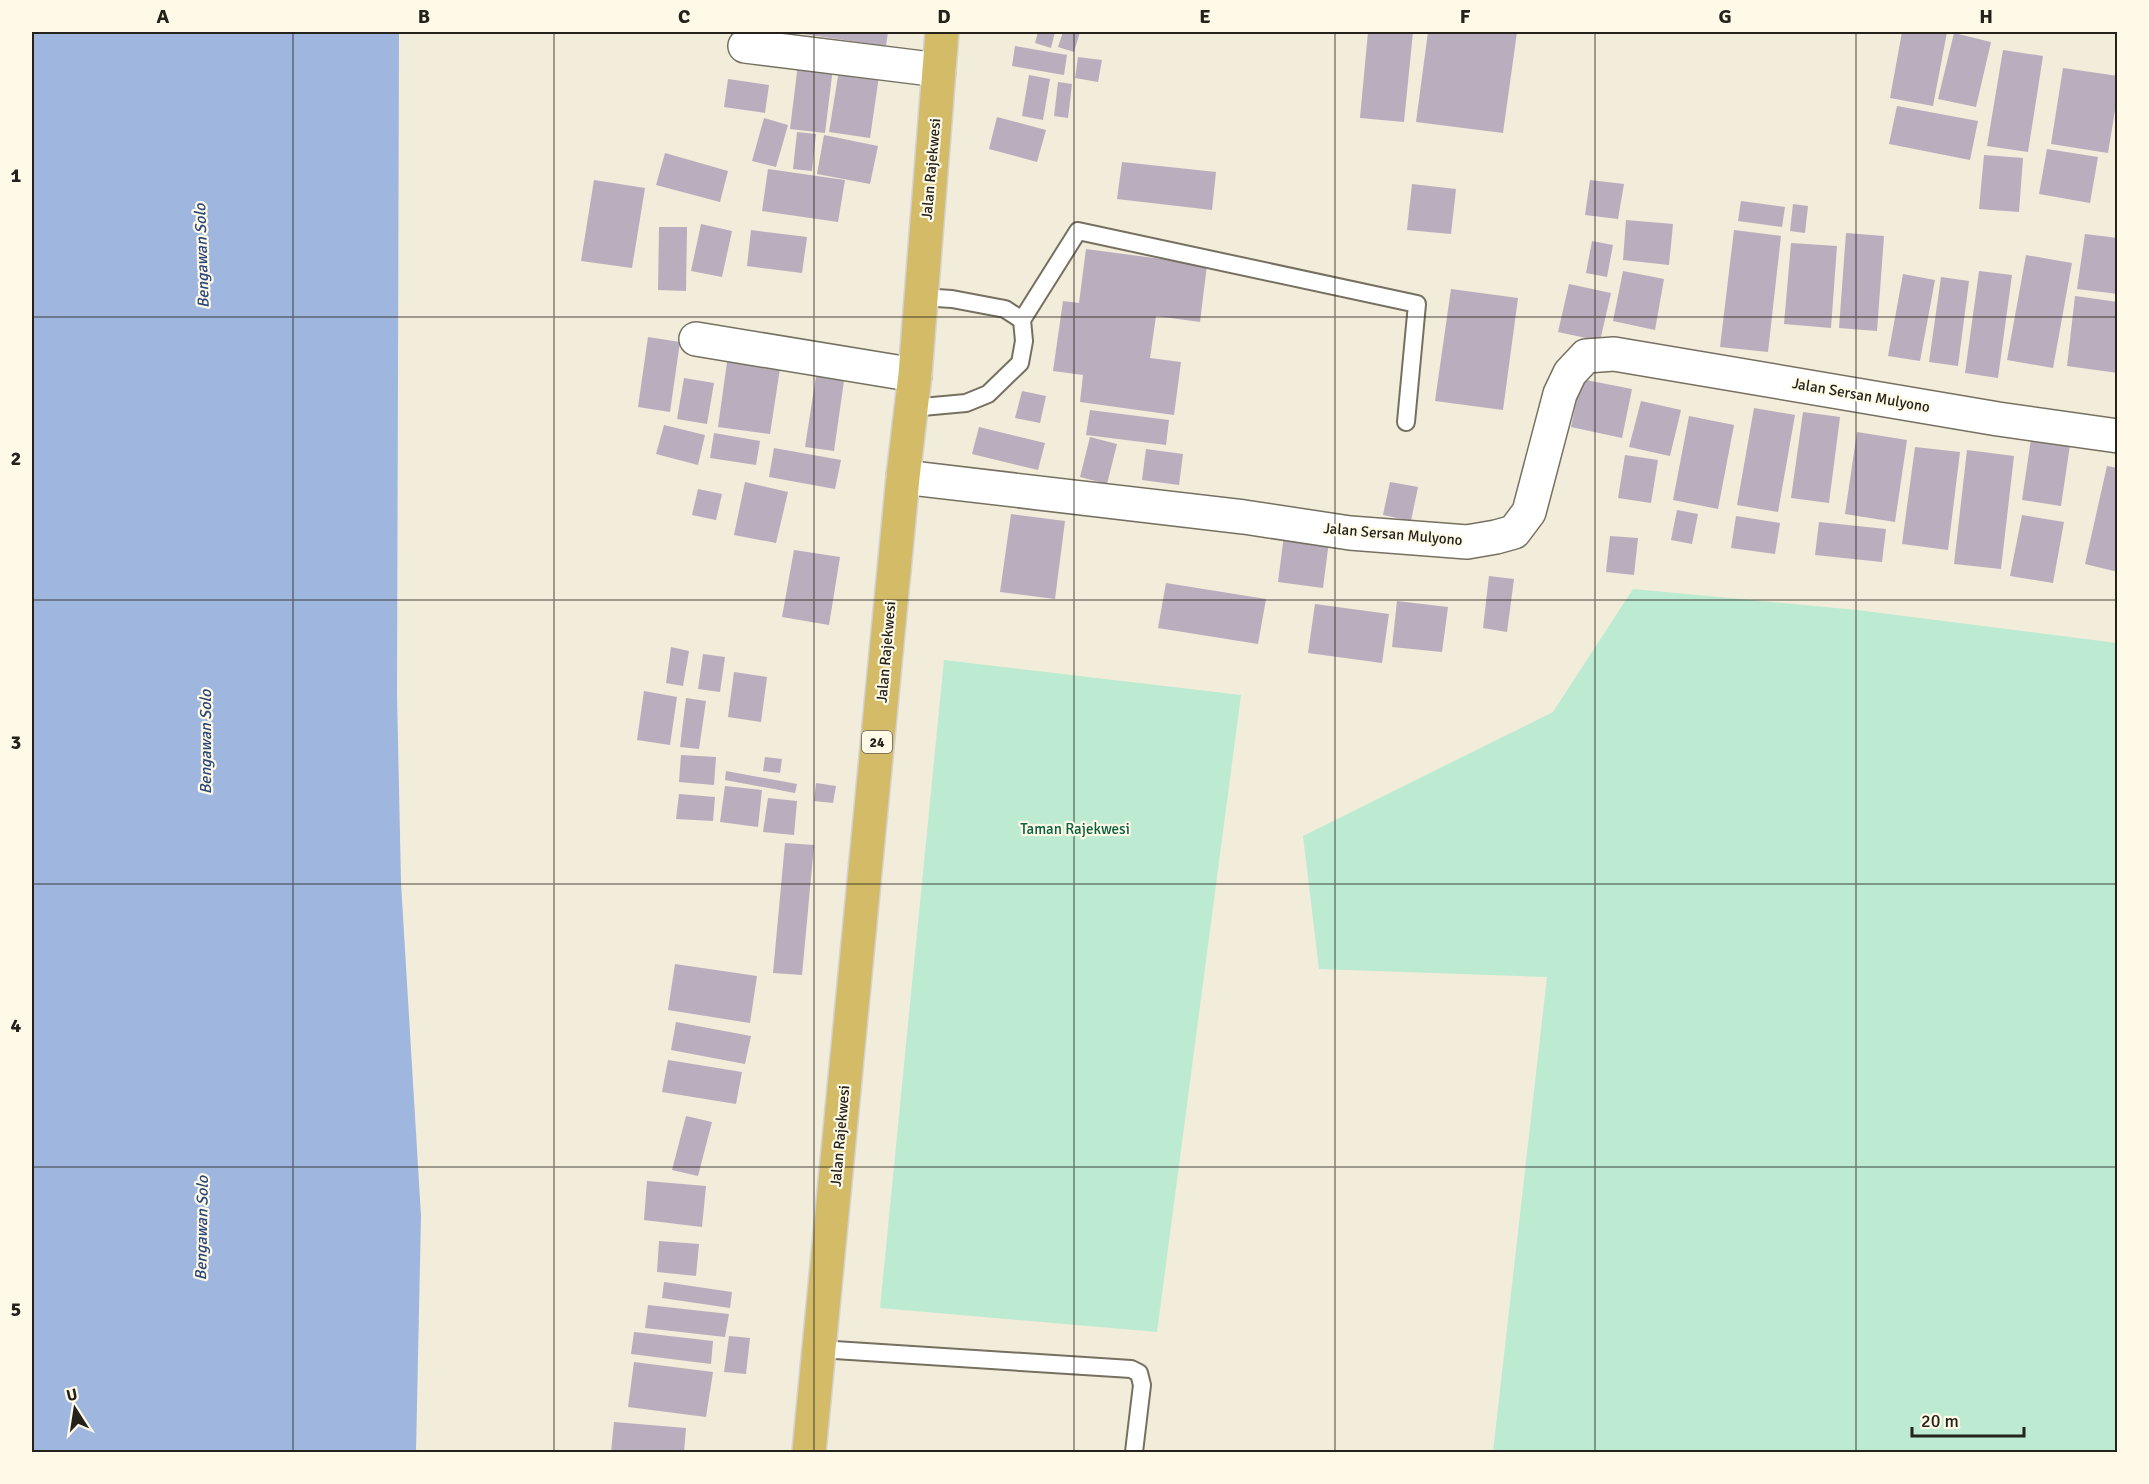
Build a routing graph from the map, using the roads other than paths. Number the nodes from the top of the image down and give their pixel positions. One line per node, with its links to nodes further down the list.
1 (942, 32): 3 (highway, Jalan Rajekwesi / 24)
2 (745, 46): 3 (street)
3 (939, 70): 4 (highway, Jalan Rajekwesi / 24)
4 (920, 297): 5 (lane); 7 (highway, Jalan Rajekwesi / 24)
5 (1022, 320): 8 (lane); 9 (lane)
6 (696, 339): 7 (street)
7 (915, 375): 8 (highway, Jalan Rajekwesi / 24)
8 (911, 408): 11 (highway, Jalan Rajekwesi / 24)
9 (1406, 422)
10 (2118, 436): 11 (street, Jalan Sersan Mulyono)
11 (903, 477): 12 (highway, Jalan Rajekwesi / 24)
12 (819, 1349): 13 (highway, Jalan Rajekwesi / 24); 14 (lane)
13 (809, 1452)
14 (1134, 1452)

